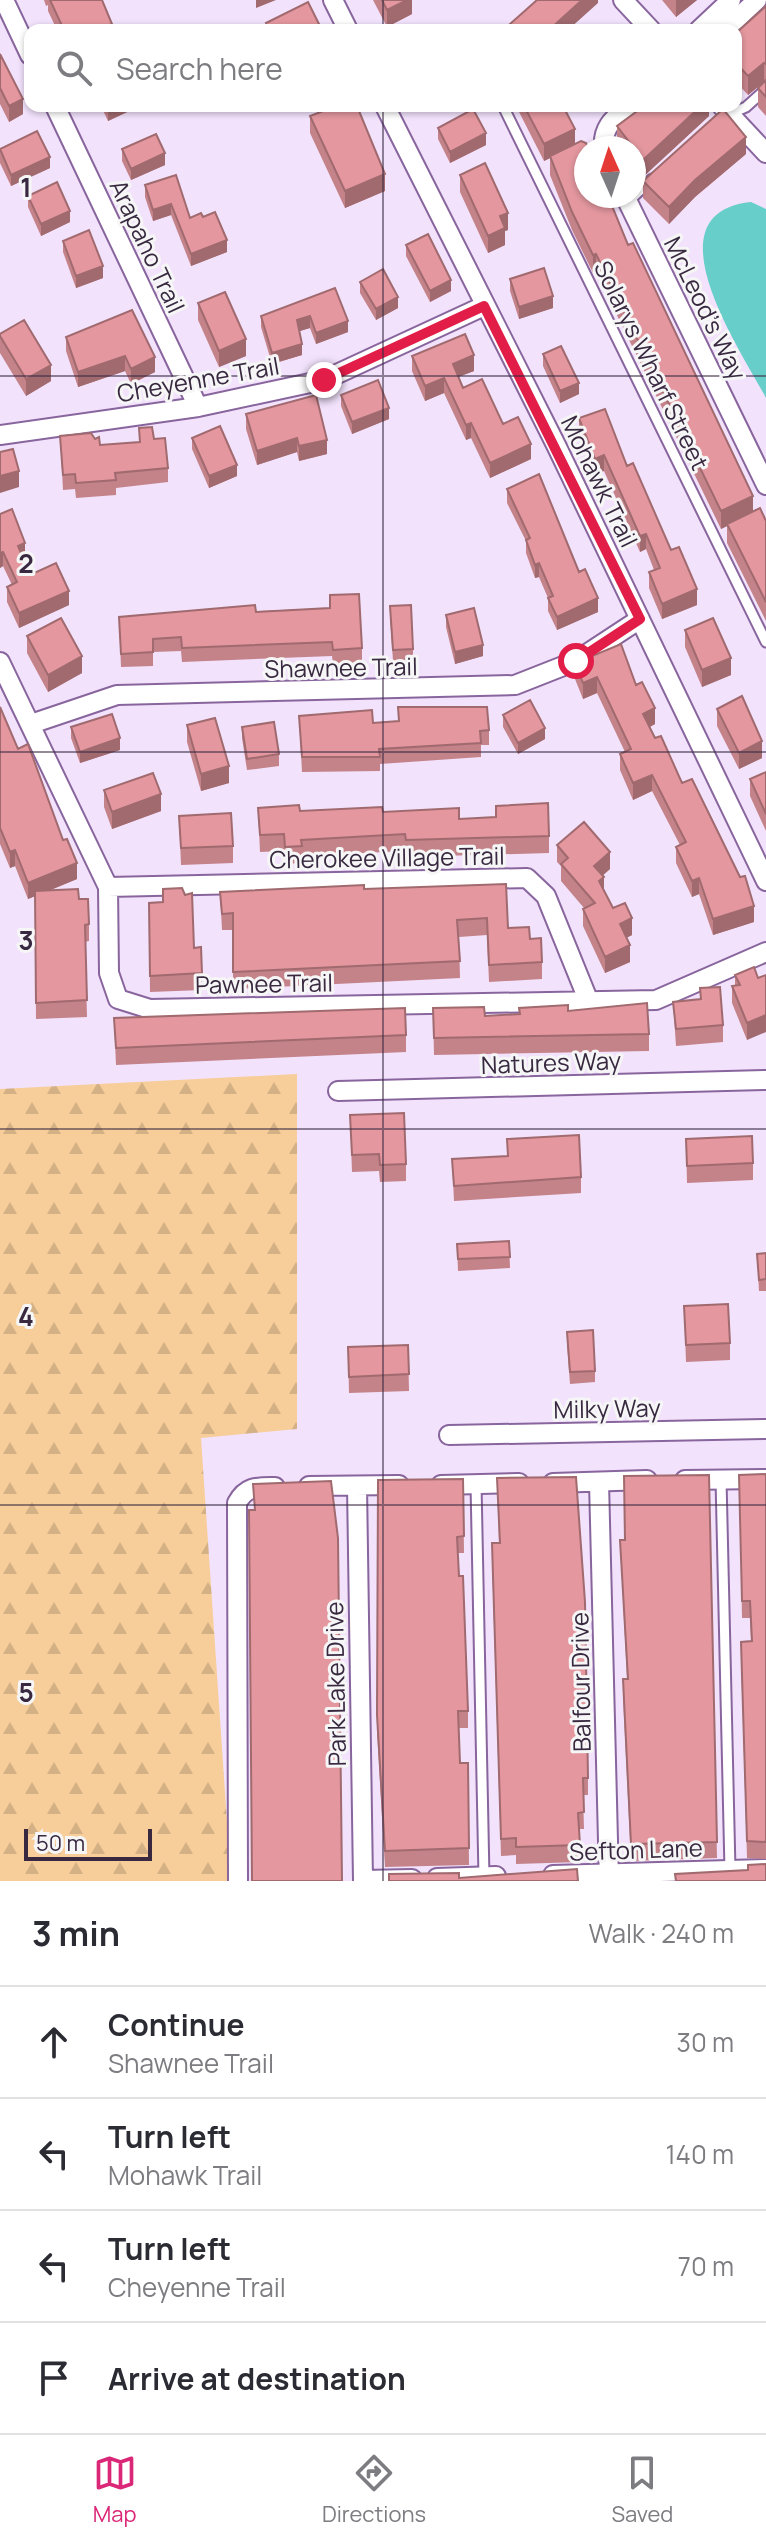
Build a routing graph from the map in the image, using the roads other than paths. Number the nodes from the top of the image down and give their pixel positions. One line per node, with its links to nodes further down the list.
1 (4, 0): 10 (street)
2 (333, 0): 6 (street)
3 (731, 0): 8 (street)
4 (757, 0): 9 (street)
5 (626, 1): 7 (street)
6 (345, 24)
7 (646, 24)
8 (705, 24)
9 (731, 24)
10 (24, 42)
11 (766, 89): 12 (lane)
12 (742, 108)
13 (58, 112): 26 (street, Arapaho Trail)
14 (388, 112): 25 (street, Mohawk Trail)
15 (506, 112): 21 (lane, Solarys Wharf Street)
16 (621, 112): 18 (street)
17 (725, 113): 19 (street)
18 (603, 136)
19 (766, 153)
20 (548, 167): 21 (lane)
21 (536, 173): 30 (lane, Solarys Wharf Street)
22 (657, 175): 23 (lane)
23 (646, 184)
24 (635, 208): 28 (street, McLeod's Way)
25 (484, 306): 26 (street, Cheyenne Trail); 31 (street, Mohawk Trail)
26 (198, 407): 27 (street, Cheyenne Trail)
27 (0, 435)
28 (766, 485)
29 (728, 534): 30 (lane)
30 (716, 540): 32 (lane, Solarys Wharf Street)
31 (640, 619): 34 (street, Shawnee Trail); 35 (street, Mohawk Trail)
32 (766, 642)
33 (0, 662): 34 (street, Pawnee Trail)
34 (31, 724): 36 (street, Pawnee Trail)
35 (766, 881)
36 (108, 887): 38 (street, Cherokee Village Trail); 38 (street, Pawnee Trail)
37 (766, 952): 38 (street, Pawnee Trail)
38 (589, 1002)
39 (766, 1080): 40 (street, Natures Way)
40 (338, 1091)
41 (766, 1429): 42 (street, Milky Way)
42 (449, 1435)
43 (721, 1479): 44 (street); 45 (street); 49 (lane)
44 (766, 1479)
45 (599, 1482): 46 (street); 51 (street, Balfour Drive)
46 (476, 1484): 47 (street); 50 (lane)
47 (357, 1486): 52 (street, Park Lake Drive); 53 (street)
48 (766, 1869): 49 (street, Sefton Lane)
49 (730, 1870): 51 (street, Sefton Lane)
50 (484, 1877): 51 (street, Sefton Lane); 52 (street, Sefton Lane)
51 (608, 1877)
52 (363, 1880)
53 (238, 1881)

